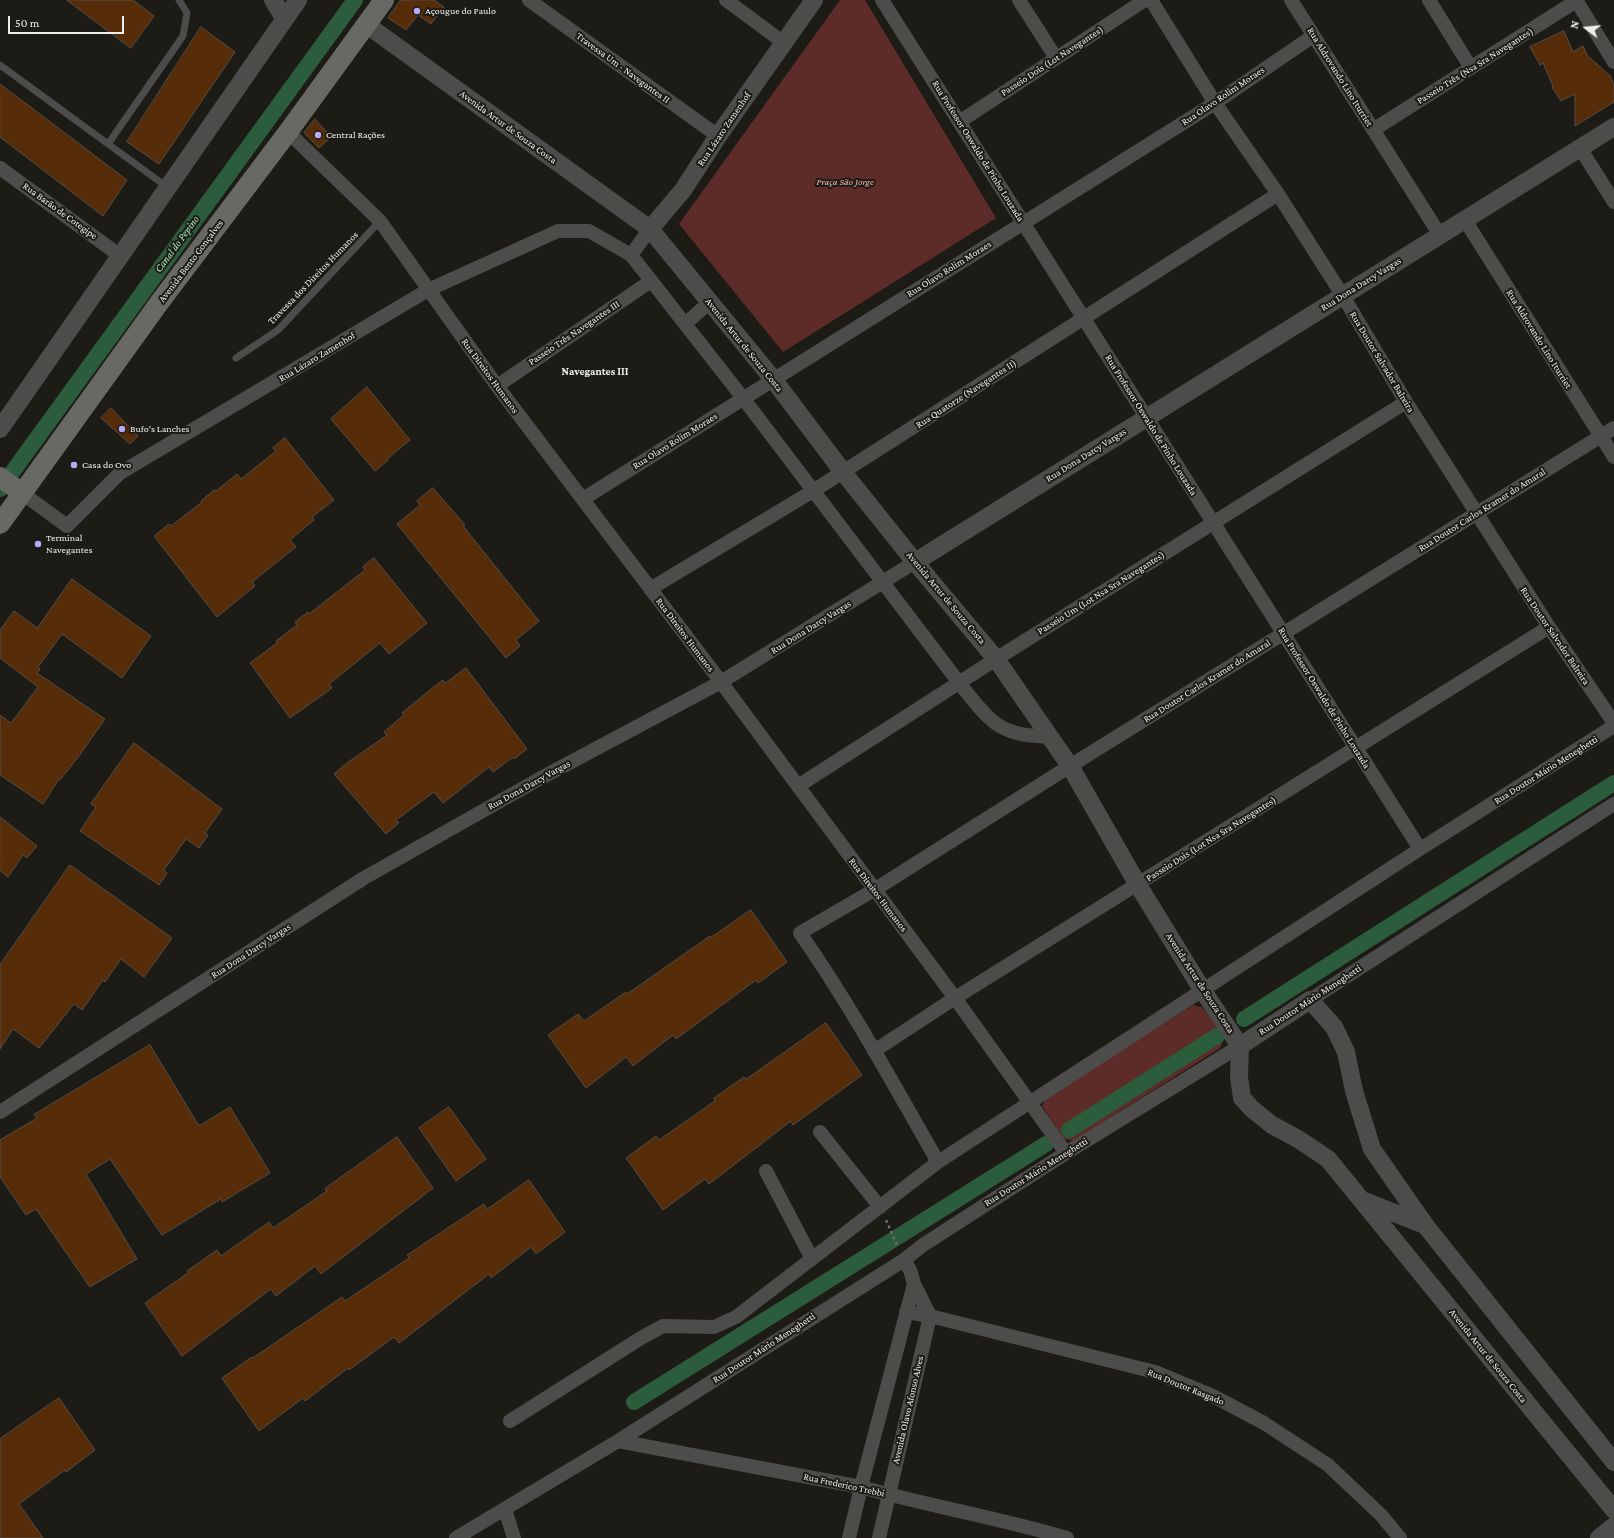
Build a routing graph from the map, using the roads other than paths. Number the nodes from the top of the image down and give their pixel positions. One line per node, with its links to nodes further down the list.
1 (180, 0): 29 (lane)
2 (273, 0): 15 (street)
3 (298, 0): 15 (street)
4 (384, 0): 16 (main road, Avenida Bento Gonçalves)
5 (529, 0): 28 (street, Travessa Um - Navegantes II)
6 (726, 0): 18 (street)
7 (814, 0): 18 (street, Rua Lázaro Zamenhof)
8 (882, 0): 24 (street, Rua Professor Oswaldo de Pinho Louzada)
9 (1019, 0): 19 (street)
10 (1145, 0): 19 (street, Passeio Dois (Lot Navegantes))
11 (1151, 0): 23 (street, Rua Doutor Salvador Balreira)
12 (1291, 0): 17 (street, Rua Aldrovando Lino Iturriet)
13 (1429, 0): 22 (street)
14 (1576, 1): 20 (street); 22 (street, Passeio Três (Nsa Sra Navegantes))
15 (284, 18): 32 (street)
16 (367, 25): 27 (main road, Avenida Bento Gonçalves); 38 (street, Avenida Artur de Souza Costa)
17 (1313, 36): 23 (street, Rua Olavo Rolim Moraes); 26 (street, Rua Aldrovando Lino Iturriet)
18 (784, 43): 28 (street, Rua Lázaro Zamenhof)
19 (1056, 58): 24 (street, Passeio Dois (Lot Navegantes))
20 (1614, 62)
21 (0, 66): 29 (lane)
22 (1471, 68): 26 (street, Passeio Três (Nsa Sra Navegantes))
23 (1215, 103): 33 (street, Rua Doutor Salvador Balreira); 37 (street, Rua Olavo Rolim Moraes)
24 (959, 122): 37 (street, Rua Professor Oswaldo de Pinho Louzada)
25 (1614, 127): 30 (street, Rua Dona Darcy Vargas)
26 (1373, 130): 39 (street, Rua Aldrovando Lino Iturriet)
27 (288, 132): 36 (street, Rua Direitos Humanos); 59 (main road, Avenida Bento Gonçalves)
28 (718, 136): 38 (street, Rua Lázaro Zamenhof)
29 (108, 144): 32 (lane)
30 (1580, 148): 34 (street); 35 (street, Rua Dona Darcy Vargas)
31 (0, 168): 40 (street, Rua Barão de Cotegipe)
32 (167, 187): 40 (street)
33 (1278, 194): 44 (street, Rua Doutor Salvador Balreira); 46 (street, Rua Quatorze (Navegantes II))
34 (1614, 202)
35 (1465, 220): 39 (street, Rua Dona Darcy Vargas); 56 (street, Rua Aldrovando Lino Iturriet)
36 (380, 222): 43 (street, Rua Direitos Humanos); 48 (lane, Travessa dos Direitos Humanos)
37 (1023, 223): 46 (street, Rua Professor Oswaldo de Pinho Louzada); 49 (street, Rua Olavo Rolim Moraes)
38 (650, 229): 41 (street, Rua Lázaro Zamenhof); 45 (street, Avenida Artur de Souza Costa)
39 (1440, 235): 44 (street, Rua Dona Darcy Vargas)
40 (119, 255): 55 (street)
41 (631, 255): 42 (street); 43 (street, Rua Lázaro Zamenhof)
42 (651, 281): 47 (street); 50 (street, Passeio Três Navegantes III)
43 (428, 290): 50 (street, Rua Direitos Humanos); 59 (street, Rua Lázaro Zamenhof)
44 (1343, 296): 52 (street, Rua Doutor Salvador Balreira); 53 (street, Rua Dona Darcy Vargas)
45 (710, 302): 47 (street); 49 (street, Avenida Artur de Souza Costa)
46 (1084, 318): 53 (street, Rua Professor Oswaldo de Pinho Louzada); 58 (street, Rua Quatorze (Navegantes II))
47 (685, 324): 51 (street)
48 (236, 358)
49 (773, 379): 51 (street, Rua Olavo Rolim Moraes); 58 (street, Avenida Artur de Souza Costa)
50 (497, 386): 61 (street, Rua Direitos Humanos)
51 (743, 398): 60 (street); 61 (street, Rua Olavo Rolim Moraes)
52 (1406, 402): 62 (street, Rua Doutor Salvador Balreira); 63 (street, Passeio Um (Lot Nsa Sra Navegantes))
53 (1147, 418): 63 (street, Rua Professor Oswaldo de Pinho Louzada); 65 (street, Rua Dona Darcy Vargas)
54 (1614, 428): 56 (street, Rua Doutor Carlos Kramer do Amaral)
55 (0, 429)
56 (1601, 436): 57 (street, Rua Aldrovando Lino Iturriet); 62 (street, Rua Doutor Carlos Kramer do Amaral)
57 (1614, 457)
58 (843, 472): 60 (street, Rua Quatorze (Navegantes II)); 65 (street, Avenida Artur de Souza Costa)
59 (10, 489): 64 (main road, Avenida Bento Gonçalves)
60 (813, 491): 66 (street); 67 (street, Rua Quatorze (Navegantes II))
61 (583, 499): 67 (street, Rua Direitos Humanos)
62 (1476, 514): 68 (street, Rua Doutor Salvador Balreira); 69 (street, Rua Doutor Carlos Kramer do Amaral)
63 (1213, 523): 69 (street, Rua Professor Oswaldo de Pinho Louzada); 70 (street, Passeio Um (Lot Nsa Sra Navegantes))
64 (0, 524)
65 (915, 562): 66 (street, Rua Dona Darcy Vargas); 70 (street, Avenida Artur de Souza Costa)
66 (882, 583): 71 (street, Rua Dona Darcy Vargas); 74 (street)
67 (650, 590): 71 (street, Rua Direitos Humanos)
68 (1548, 627): 72 (street, Rua Doutor Salvador Balreira); 75 (street, Passeio Dois (Lot Nsa Sra Navegantes))
69 (1283, 633): 75 (street, Rua Professor Oswaldo de Pinho Louzada); 76 (street, Rua Doutor Carlos Kramer do Amaral)
70 (996, 659): 74 (street, Avenida Artur de Souza Costa); 77 (street, Passeio Um (Lot Nsa Sra Navegantes))
71 (721, 682): 77 (street, Rua Direitos Humanos); 88 (street, Rua Dona Darcy Vargas)
72 (1614, 723)
73 (1614, 726): 79 (street, Rua Doutor Mário Meneghetti)
74 (1050, 737): 76 (street, Avenida Artur de Souza Costa)
75 (1356, 748): 79 (street, Rua Professor Oswaldo de Pinho Louzada); 80 (street, Passeio Dois (Lot Nsa Sra Navegantes))
76 (1070, 766): 80 (street, Avenida Artur de Souza Costa); 81 (street, Rua Doutor Carlos Kramer do Amaral)
77 (798, 786): 81 (street, Rua Direitos Humanos)
78 (1614, 804): 84 (street, Rua Doutor Mário Meneghetti)
79 (1420, 849): 82 (street, Rua Doutor Mário Meneghetti)
80 (1138, 885): 82 (street, Avenida Artur de Souza Costa); 83 (street, Passeio Dois (Lot Nsa Sra Navegantes))
81 (874, 890): 83 (street, Rua Direitos Humanos); 86 (street, Rua Doutor Carlos Kramer do Amaral)
82 (1203, 991): 85 (street, Avenida Artur de Souza Costa); 87 (street, Rua Doutor Mário Meneghetti)
83 (955, 998): 86 (street, Passeio Dois (Lot Nsa Sra Navegantes)); 87 (street, Rua Direitos Humanos)
84 (1310, 1000): 85 (street, Rua Doutor Mário Meneghetti); 95 (street)
85 (1240, 1046): 90 (street, Rua Doutor Mário Meneghetti); 93 (street, Avenida Artur de Souza Costa)
86 (874, 1051): 91 (street)
87 (1030, 1102): 90 (street, Rua Direitos Humanos); 91 (street, Rua Doutor Mário Meneghetti)
88 (0, 1112)
89 (820, 1132): 94 (street)
90 (1066, 1153): 97 (street, Rua Doutor Mário Meneghetti)
91 (938, 1162): 94 (street, Rua Doutor Mário Meneghetti)
92 (766, 1171): 96 (street)
93 (1363, 1201): 95 (street, Avenida Artur de Souza Costa); 107 (street, Avenida Artur de Souza Costa)
94 (880, 1207): 96 (street, Rua Doutor Mário Meneghetti)
95 (1425, 1225): 103 (street)
96 (812, 1259): 101 (street, Rua Doutor Mário Meneghetti)
97 (904, 1260): 98 (street); 102 (street, Rua Doutor Mário Meneghetti)
98 (914, 1284): 99 (street); 100 (street)
99 (906, 1312): 100 (street, Rua Doutor Rasgado); 104 (street)
100 (930, 1316): 105 (street, Avenida Olavo Afonso Alves); 114 (street, Rua Doutor Rasgado)
101 (510, 1421)
102 (618, 1441): 104 (street, Rua Frederico Trebbi); 106 (street, Rua Doutor Mário Meneghetti)
103 (1614, 1462)
104 (861, 1487): 105 (street, Rua Frederico Trebbi); 111 (street)
105 (888, 1495): 112 (street, Avenida Olavo Afonso Alves); 113 (street, Rua Frederico Trebbi)
106 (505, 1509): 109 (street, Rua Doutor Mário Meneghetti); 110 (street)
107 (1614, 1510)
108 (1614, 1526): 115 (street)
109 (456, 1538)
110 (514, 1538)
111 (850, 1538)
112 (879, 1538)
113 (1067, 1538)
114 (1400, 1538)
115 (1599, 1538)

